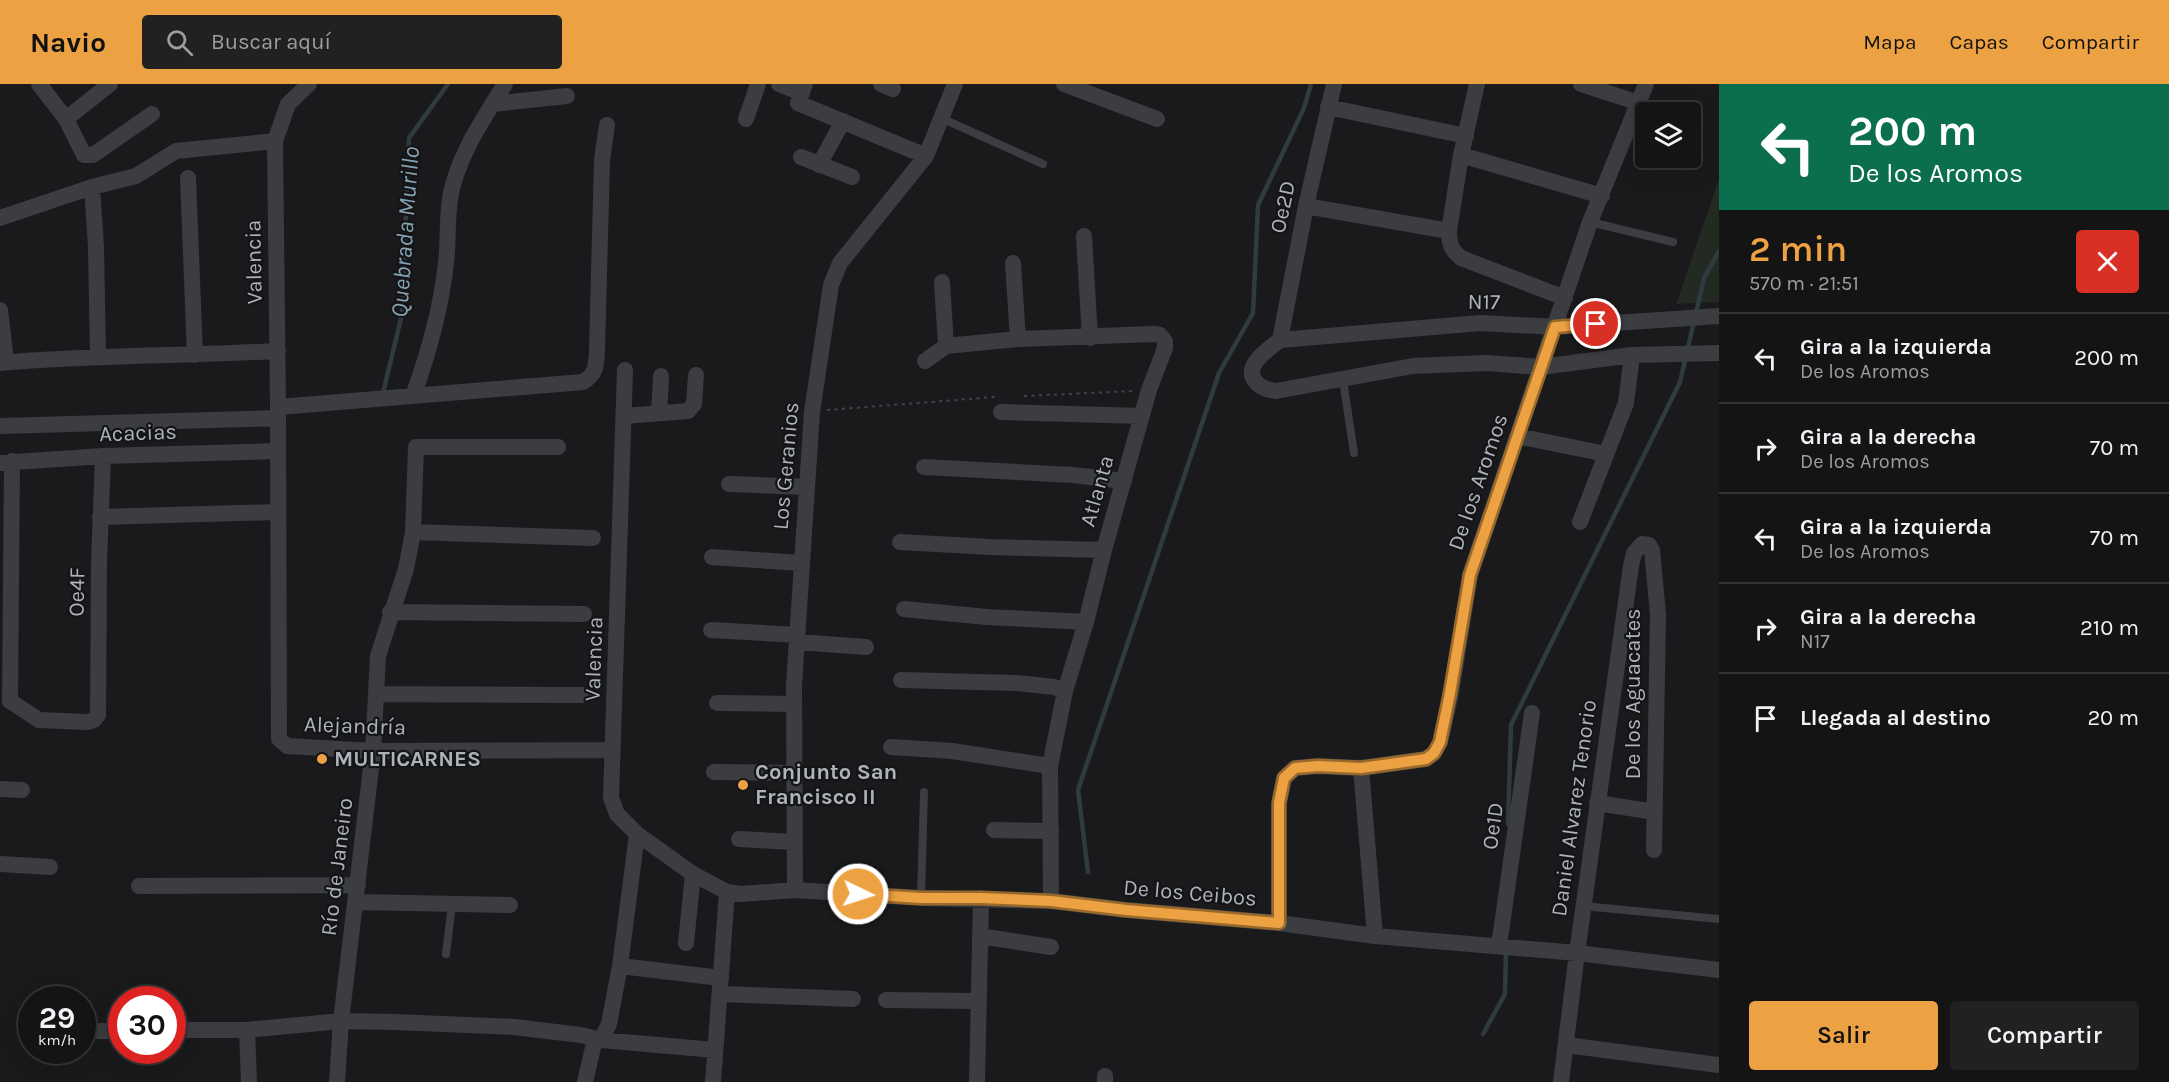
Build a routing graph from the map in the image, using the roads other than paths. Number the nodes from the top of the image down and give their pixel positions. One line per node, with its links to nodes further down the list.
1 (39, 84): 23 (street)
2 (111, 84): 23 (street)
3 (309, 84): 28 (street, Valencia)
4 (505, 84): 17 (street)
5 (758, 84): 24 (street)
6 (779, 84): 13 (street)
7 (955, 84): 21 (street, Los Geranios)
8 (1065, 84): 22 (street)
9 (1334, 84): 18 (street, Oe2D)
10 (1477, 84): 27 (street)
11 (1581, 84): 15 (street)
12 (1646, 84): 16 (street, De los Aromos)
13 (801, 93): 25 (street)
14 (567, 96): 17 (street)
15 (1636, 102)
16 (1639, 102)
17 (492, 104): 66 (street)
18 (1328, 107): 27 (street); 38 (street, Oe2D)
19 (1635, 113): 37 (street, De los Aromos)
20 (152, 114): 23 (street)
21 (941, 118): 30 (street, Los Geranios); 32 (lane)
22 (1157, 118)
23 (66, 119)
24 (746, 119)
25 (843, 121): 30 (street); 33 (street)
26 (608, 125): 66 (street)
27 (1466, 136): 29 (street)
28 (275, 141): 36 (street); 54 (street, Valencia)
29 (1461, 155): 37 (street); 41 (street)
30 (926, 156): 83 (street, Los Geranios)
31 (801, 157): 33 (street)
32 (1043, 164)
33 (819, 165): 34 (street)
34 (852, 177)
35 (188, 178): 56 (street)
36 (92, 188): 39 (street); 58 (street)
37 (1602, 196): 40 (street, De los Aromos)
38 (1306, 206): 41 (street); 52 (street, Oe2D)
39 (0, 218)
40 (1590, 222): 43 (lane); 46 (street, De los Aromos)
41 (1449, 231): 46 (street)
42 (1084, 236): 50 (street)
43 (1673, 242)
44 (1013, 263): 51 (street)
45 (942, 282): 53 (street)
46 (1565, 298): 49 (street, De los Aromos)
47 (0, 310): 60 (street)
48 (1719, 316): 49 (street, N17)
49 (1555, 327): 52 (street, N17); 61 (street, De los Aromos)
50 (1090, 338): 51 (street, Atlanta); 71 (street, Atlanta)
51 (1018, 339): 53 (street, Atlanta)
52 (1280, 340): 65 (street)
53 (946, 346): 59 (street, Atlanta)
54 (278, 351): 56 (street); 68 (street, Valencia)
55 (1719, 353): 57 (street)
56 (195, 355): 58 (street)
57 (1632, 355): 61 (street); 77 (street)
58 (98, 356): 60 (street)
59 (925, 361)
60 (3, 362)
61 (1541, 367): 65 (street); 73 (street, De los Aromos)
62 (625, 370): 70 (street, Valencia)
63 (696, 375): 69 (street)
64 (661, 376): 69 (street)
65 (1343, 380): 76 (lane)
66 (413, 396): 68 (street)
67 (1003, 405): 71 (street)
68 (278, 412): 72 (street); 75 (street, Valencia)
69 (659, 413): 70 (street)
70 (624, 416): 110 (street, Valencia)
71 (1142, 416): 81 (street, Atlanta)
72 (0, 426)
73 (1517, 436): 77 (street); 113 (street, De los Aromos)
74 (558, 447): 87 (street, Río de Janeiro)
75 (278, 451): 78 (street, Acacias); 84 (street, Alejandría)
76 (1354, 453)
77 (1606, 454): 86 (street)
78 (103, 456): 79 (street, Acacias); 85 (street, Oe4F)
79 (6, 462): 105 (street)
80 (924, 467): 81 (street)
81 (1124, 481): 91 (street, Atlanta)
82 (729, 484): 83 (street)
83 (807, 488): 93 (street, Los Geranios)
84 (278, 512): 85 (street); 111 (street, Alejandría)
85 (100, 517): 105 (street, Oe4F)
86 (1580, 522)
87 (413, 532): 88 (street); 95 (street, Río de Janeiro)
88 (593, 538)
89 (900, 542): 91 (street)
90 (1642, 544): 119 (street, Daniel Alvarez Tenorio); 120 (street, De los Aguacates)
91 (1104, 550): 97 (street, Atlanta)
92 (712, 557): 93 (street)
93 (801, 563): 99 (street, Los Geranios)
94 (904, 609): 97 (street)
95 (390, 612): 96 (street); 103 (street, Río de Janeiro)
96 (584, 614)
97 (1086, 622): 102 (street, Atlanta)
98 (711, 630): 99 (street)
99 (797, 638): 100 (street); 107 (street, Los Geranios)
100 (866, 647)
101 (901, 680): 102 (street)
102 (1065, 691): 112 (street, Atlanta)
103 (376, 694): 104 (street); 111 (street, Río de Janeiro)
104 (585, 695)
105 (5, 701)
106 (717, 703): 107 (street)
107 (794, 704): 115 (street, Los Geranios)
108 (1532, 713): 145 (street, Oe1D)
109 (891, 747): 112 (street)
110 (613, 750): 111 (street, Alejandría); 123 (street, Valencia)
111 (373, 751): 133 (street, Río de Janeiro)
112 (1050, 766): 122 (street, Atlanta)
113 (1361, 768): 141 (street, De los Aromos); 143 (street)
114 (714, 772): 115 (street)
115 (794, 773): 125 (street, Los Geranios)
116 (0, 789): 117 (street)
117 (22, 790)
118 (924, 792): 134 (lane)
119 (1597, 803): 120 (street); 139 (street, Daniel Alvarez Tenorio)
120 (1655, 812): 126 (street, De los Aguacates)
121 (994, 830): 122 (street)
122 (1050, 831): 136 (street, Atlanta)
123 (637, 834): 129 (street, Valencia); 149 (street)
124 (739, 839): 125 (street)
125 (794, 842): 131 (street, Los Geranios)
126 (1654, 850)
127 (0, 864): 128 (street)
128 (50, 867)
129 (693, 874): 132 (street, Valencia); 144 (street)
130 (139, 886): 133 (street)
131 (795, 890): 132 (street, De los Ceibos); 134 (street, De los Ceibos)
132 (727, 892): 151 (street)
133 (357, 893): 137 (street); 155 (street, Río de Janeiro)
134 (921, 898): 135 (street, De los Ceibos)
135 (981, 898): 136 (street, De los Ceibos); 142 (street)
136 (1051, 901): 141 (street, De los Ceibos)
137 (452, 904): 138 (street); 148 (lane)
138 (510, 905)
139 (1583, 906): 140 (lane); 147 (street, Daniel Alvarez Tenorio)
140 (1719, 919)
141 (1279, 923): 143 (street, De los Ceibos)
142 (980, 936): 146 (street); 154 (street)
143 (1375, 936): 145 (street, De los Ceibos)
144 (686, 942)
145 (1498, 946): 147 (street, De los Ceibos)
146 (1051, 947)
147 (1576, 953): 150 (street, De los Ceibos); 159 (street, Daniel Alvarez Tenorio)
148 (446, 954)
149 (620, 966): 151 (street); 158 (street)
150 (1719, 970)
151 (721, 986): 152 (street); 160 (street)
152 (853, 999)
153 (886, 1000): 154 (street)
154 (978, 1001): 166 (street)
155 (341, 1021): 157 (street); 158 (street); 163 (street, Río de Janeiro)
156 (186, 1030): 157 (street)
157 (247, 1030): 162 (street)
158 (598, 1039): 160 (street); 164 (street)
159 (1566, 1045): 161 (street); 167 (street, Daniel Alvarez Tenorio)
160 (716, 1050): 165 (street)
161 (1719, 1065)
162 (249, 1082)
163 (336, 1082)
164 (585, 1082)
165 (713, 1082)
166 (976, 1082)
167 (1561, 1082)

